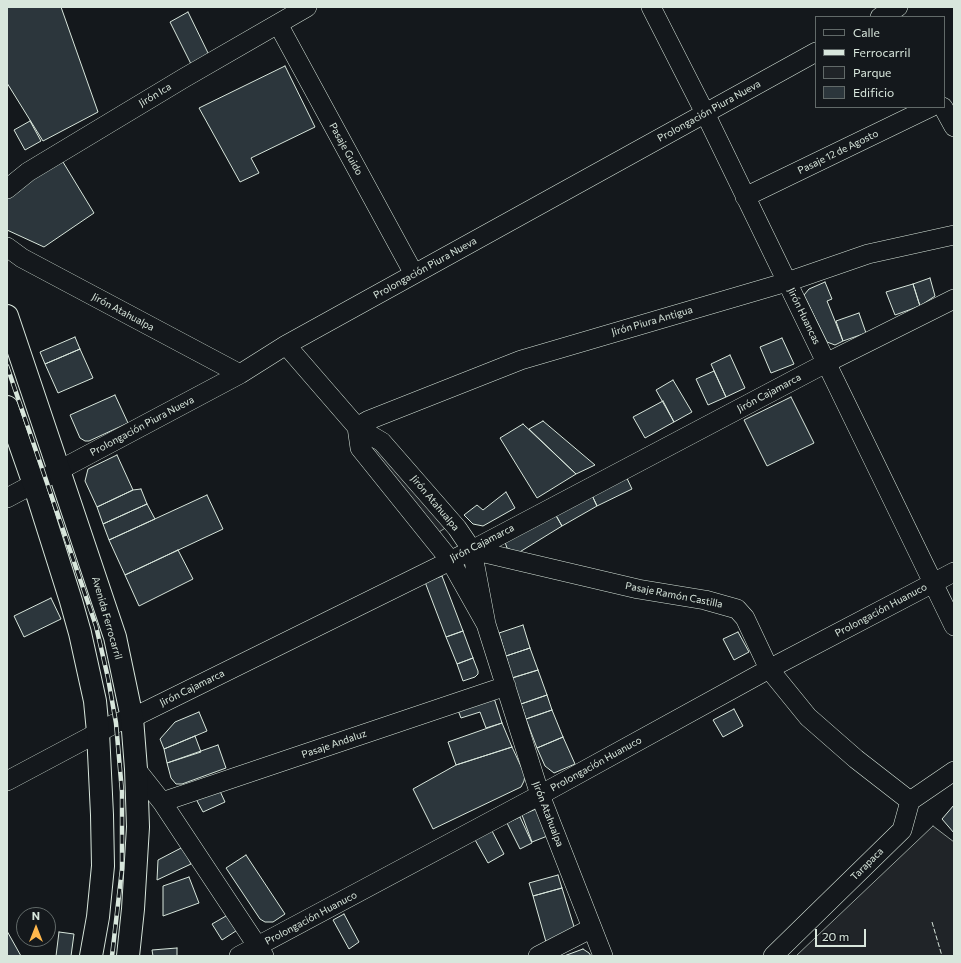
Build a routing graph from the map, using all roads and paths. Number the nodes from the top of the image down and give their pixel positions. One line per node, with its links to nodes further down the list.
1 (307, 7): 3 (street, Jirón Ica)
2 (651, 7): 7 (street, Jirón Huancas)
3 (278, 24): 9 (street, Jirón Ica); 13 (street, Pasaje Guido)
4 (815, 53): 7 (street, Prolongación Piura Nueva)
5 (929, 108): 10 (street, Pasaje 12 de Agosto)
6 (944, 108): 8 (street)
7 (705, 113): 10 (street, Jirón Huancas); 13 (street, Prolongación Piura Nueva)
8 (954, 127)
9 (7, 189)
10 (746, 196): 14 (street, Jirón Huancas)
11 (954, 235): 14 (street, Jirón Piura Antigua)
12 (7, 247): 19 (street, Jirón Atahualpa)
13 (414, 274): 17 (street, Prolongación Piura Nueva)
14 (787, 282): 18 (street, Jirón Huancas); 21 (street, Jirón Piura Antigua)
15 (954, 299): 18 (street, Jirón Cajamarca)
16 (7, 316): 22 (main road, Avenida Ferrocarril)
17 (286, 345): 19 (street, Prolongación Piura Nueva); 21 (street, Jirón Atahualpa)
18 (826, 363): 25 (street, Jirón Cajamarca); 28 (street, Jirón Huancas)
19 (240, 374): 22 (street, Prolongación Piura Nueva)
20 (7, 407): 23 (main road)
21 (357, 427): 25 (street, Jirón Atahualpa); 26 (street, Jirón Atahualpa)
22 (59, 470): 23 (street, Prolongación Piura Nueva); 33 (main road, Avenida Ferrocarril)
23 (34, 484): 24 (street, Prolongación Piura Nueva); 34 (main road)
24 (7, 498)
25 (472, 550): 26 (street, Jirón Cajamarca); 29 (street, Jirón Atahualpa); 31 (street, Pasaje Ramón Castilla)
26 (450, 560): 29 (street, Jirón Atahualpa); 33 (street, Jirón Cajamarca)
27 (954, 572): 28 (street, Prolongación Huanuco)
28 (933, 583): 30 (street, Jirón Huancas); 31 (street, Prolongación Huanuco)
29 (486, 624): 32 (street, Jirón Atahualpa)
30 (954, 626)
31 (769, 669): 38 (street, Prolongación Huanuco); 39 (street, Pasaje Ramón Castilla)
32 (506, 686): 38 (street, Jirón Atahualpa); 40 (street, Pasaje Andaluz)
33 (132, 718): 34 (street, Jirón Cajamarca); 35 (main road, Avenida Ferrocarril)
34 (98, 732): 37 (street, Jirón Cajamarca); 43 (main road)
35 (136, 769): 40 (street); 44 (main road, Avenida Ferrocarril)
36 (954, 772): 39 (street)
37 (7, 781)
38 (540, 795): 41 (street, Jirón Atahualpa); 42 (street, Prolongación Huanuco)
39 (910, 801): 48 (street, Tarapaca)
40 (162, 802): 42 (street)
41 (592, 928): 46 (street); 47 (street, Jirón Atahualpa)
42 (261, 951): 45 (street, Prolongación Huanuco)
43 (91, 956)
44 (128, 956)
45 (239, 956)
46 (538, 956)
47 (603, 956)
48 (773, 956)

